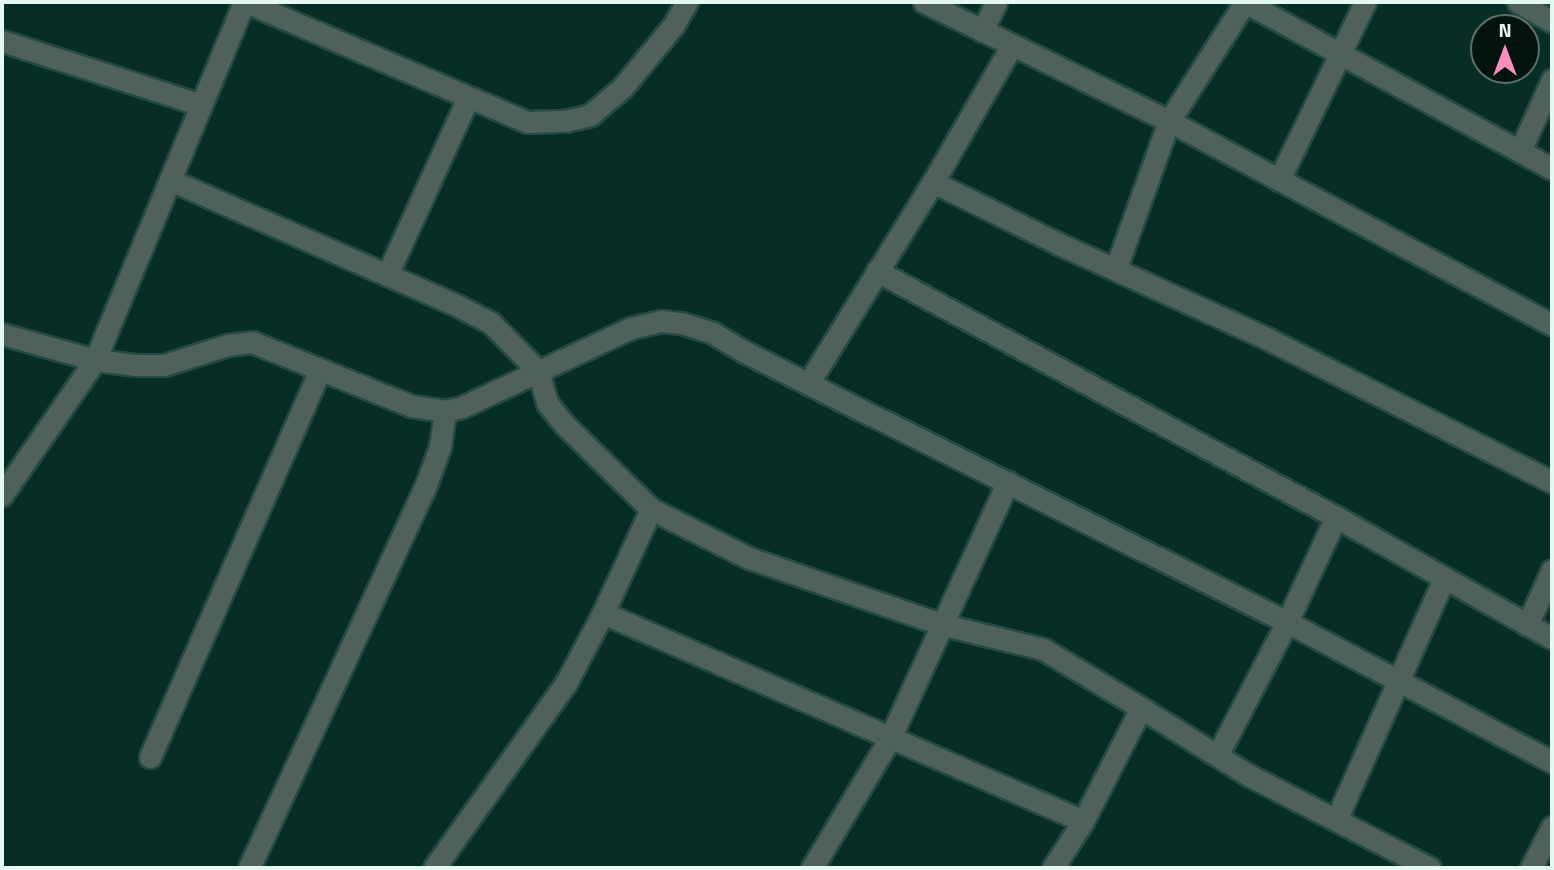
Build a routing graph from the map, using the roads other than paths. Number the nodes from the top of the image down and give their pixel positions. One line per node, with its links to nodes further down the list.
1 (245, 2): 14 (street); 15 (street)
2 (687, 2): 14 (street)
3 (924, 2): 9 (street)
4 (996, 2): 9 (street)
5 (1245, 2): 12 (street); 16 (street)
6 (1365, 2): 12 (street)
7 (1518, 2): 8 (street)
8 (1552, 22)
9 (982, 31): 11 (street)
10 (2, 41): 15 (street)
11 (1012, 45): 16 (street); 21 (street)
12 (1338, 52): 17 (street); 20 (street)
13 (1552, 80): 17 (street)
14 (468, 98): 24 (street)
15 (201, 105): 19 (street)
16 (1169, 121): 20 (street); 22 (street)
17 (1520, 151): 18 (street)
18 (1552, 169)
19 (170, 180): 24 (street); 27 (street)
20 (1279, 180): 25 (street)
21 (933, 181): 22 (street); 23 (street)
22 (1116, 268): 33 (street)
23 (877, 271): 30 (street); 36 (street)
24 (387, 275): 29 (street)
25 (1552, 326)
26 (2, 334): 27 (street)
27 (95, 360): 28 (street); 34 (street)
28 (320, 370): 31 (street); 48 (street)
29 (538, 372): 30 (street); 31 (street); 35 (street)
30 (809, 382): 32 (street)
31 (445, 411): 53 (street)
32 (1009, 482): 40 (street); 41 (street)
33 (1552, 482)
34 (2, 495)
35 (651, 509): 39 (street); 41 (street)
36 (1336, 517): 38 (street); 40 (street)
37 (1552, 570): 42 (street)
38 (1444, 578): 42 (street); 44 (street)
39 (603, 613): 46 (street); 54 (street)
40 (1287, 622): 44 (street); 47 (street)
41 (944, 625): 45 (street); 46 (street)
42 (1527, 625): 43 (street)
43 (1552, 638)
44 (1399, 679): 49 (street); 50 (street)
45 (1141, 708): 47 (street); 51 (street)
46 (890, 737): 51 (street); 55 (street)
47 (1218, 754): 50 (street)
48 (150, 757)
49 (1552, 762)
50 (1336, 820): 57 (street)
51 (1083, 821): 56 (street)
52 (1552, 827): 58 (street)
53 (249, 868)
54 (434, 868)
55 (812, 868)
56 (1053, 868)
57 (1430, 868)
58 (1531, 868)

